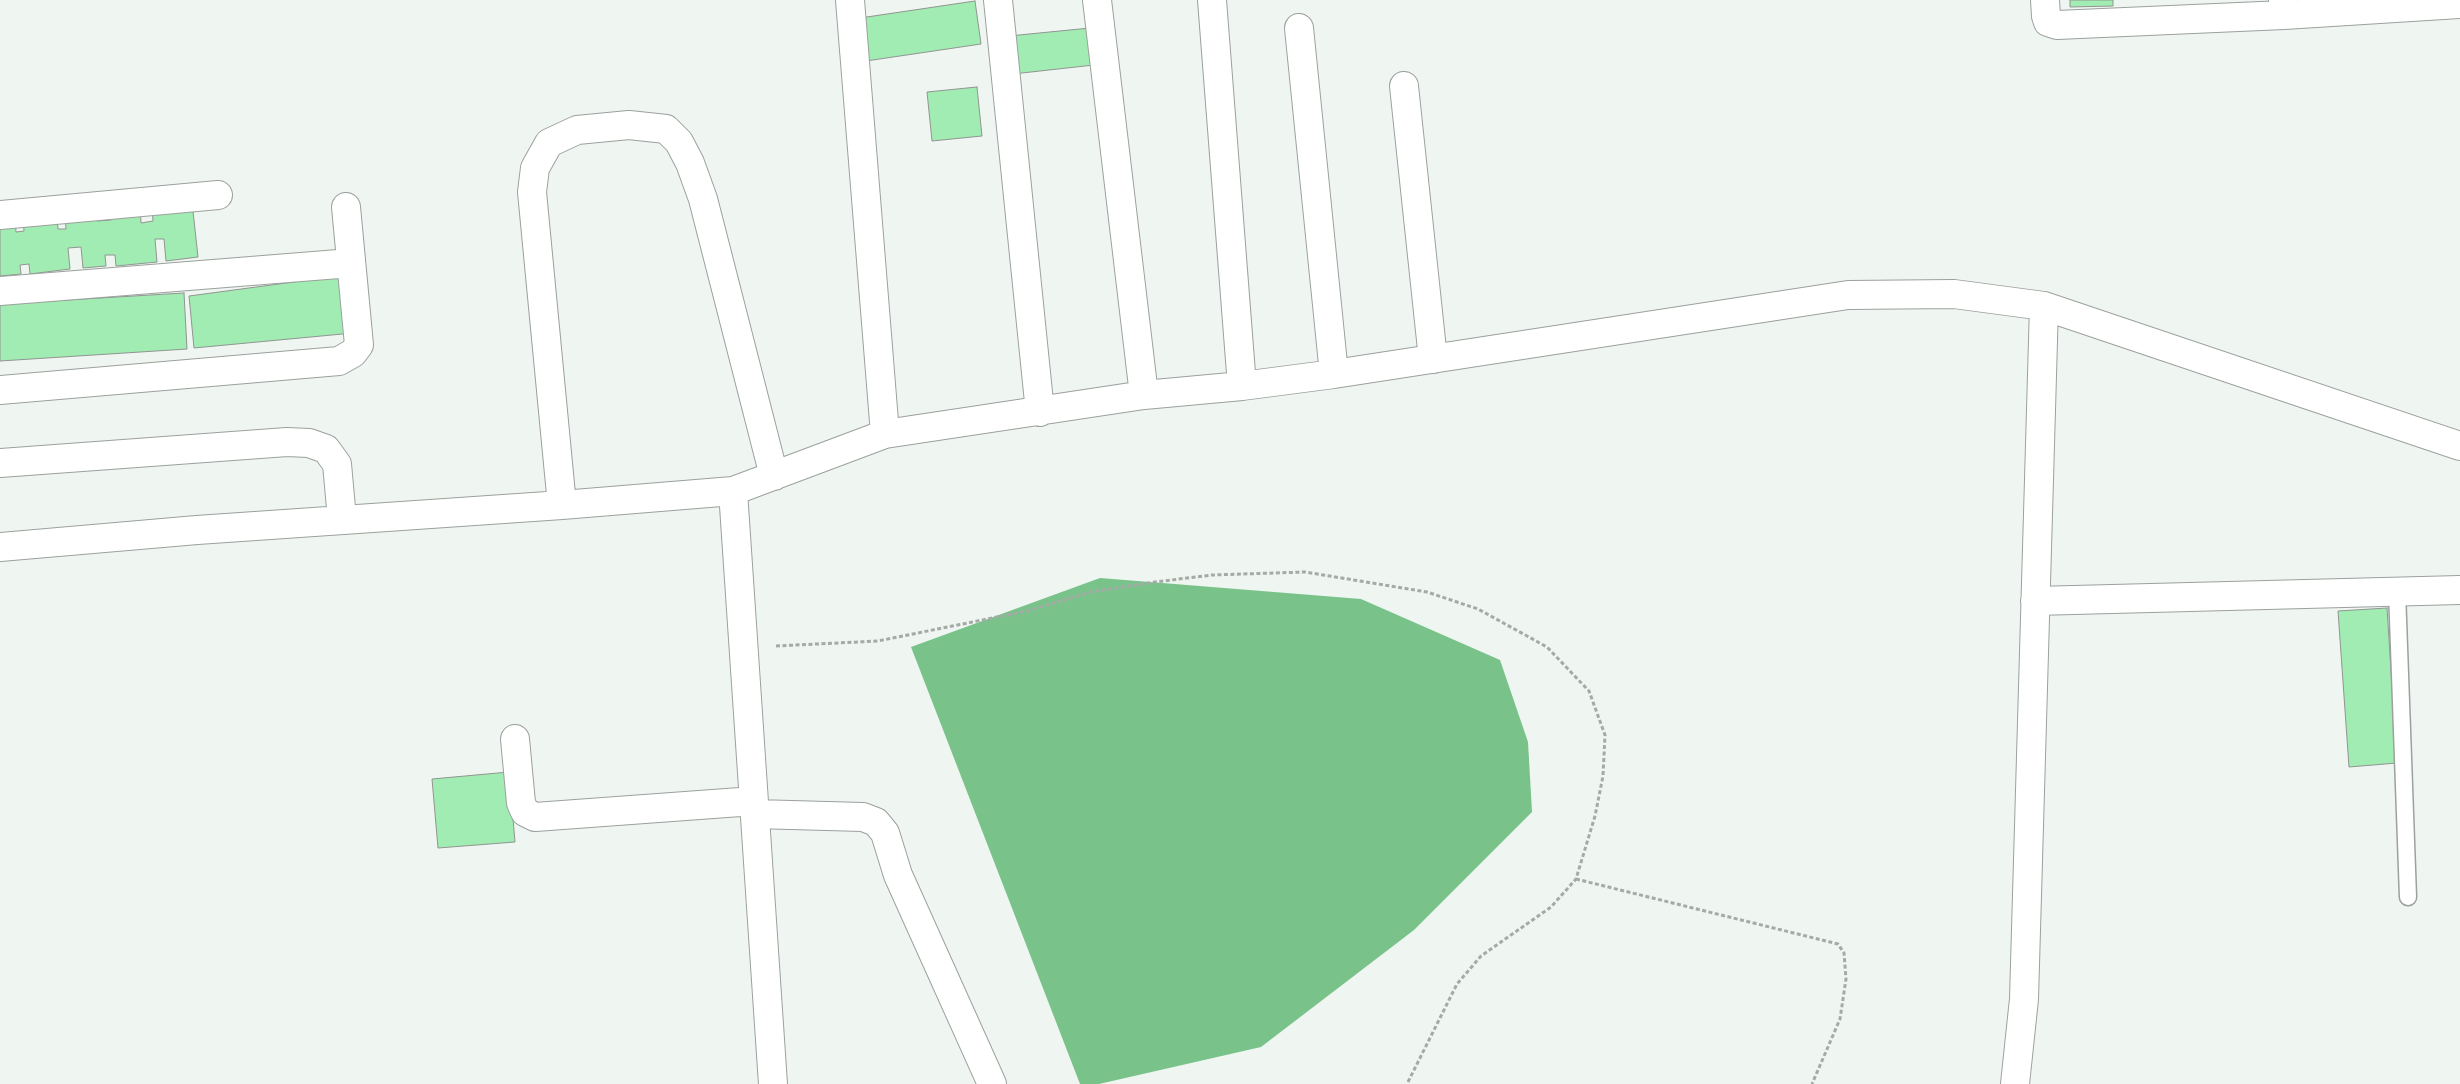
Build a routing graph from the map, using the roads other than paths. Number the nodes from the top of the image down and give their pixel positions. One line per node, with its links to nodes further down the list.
1 (850, 0): 22 (street)
2 (998, 0): 21 (street)
3 (1097, 0): 20 (street)
4 (1212, 0): 18 (street)
5 (2044, 0): 7 (street)
6 (2460, 4): 7 (street)
7 (2283, 7)
8 (1299, 28): 17 (street)
9 (1404, 86): 16 (street)
10 (218, 195): 12 (street)
11 (346, 207): 13 (street)
12 (0, 214)
13 (351, 263): 14 (street); 19 (street)
14 (0, 291)
15 (2044, 306): 16 (street); 23 (street); 32 (street)
16 (1433, 359): 17 (street)
17 (1334, 374): 18 (street)
18 (1242, 386): 20 (street)
19 (0, 390)
20 (1144, 395): 21 (street)
21 (1040, 412): 22 (street)
22 (885, 434): 25 (street)
23 (2460, 446)
24 (0, 463): 28 (street)
25 (774, 476): 26 (street); 27 (street)
26 (733, 491): 27 (street); 34 (street)
27 (562, 505): 28 (street)
28 (342, 519): 29 (street)
29 (0, 547)
30 (2460, 590): 31 (street)
31 (2397, 591): 32 (street); 35 (lane)
32 (2035, 601): 38 (street)
33 (515, 739): 34 (street)
34 (754, 807): 36 (street); 37 (street)
35 (2408, 897)
36 (773, 1084)
37 (992, 1084)
38 (2015, 1084)

